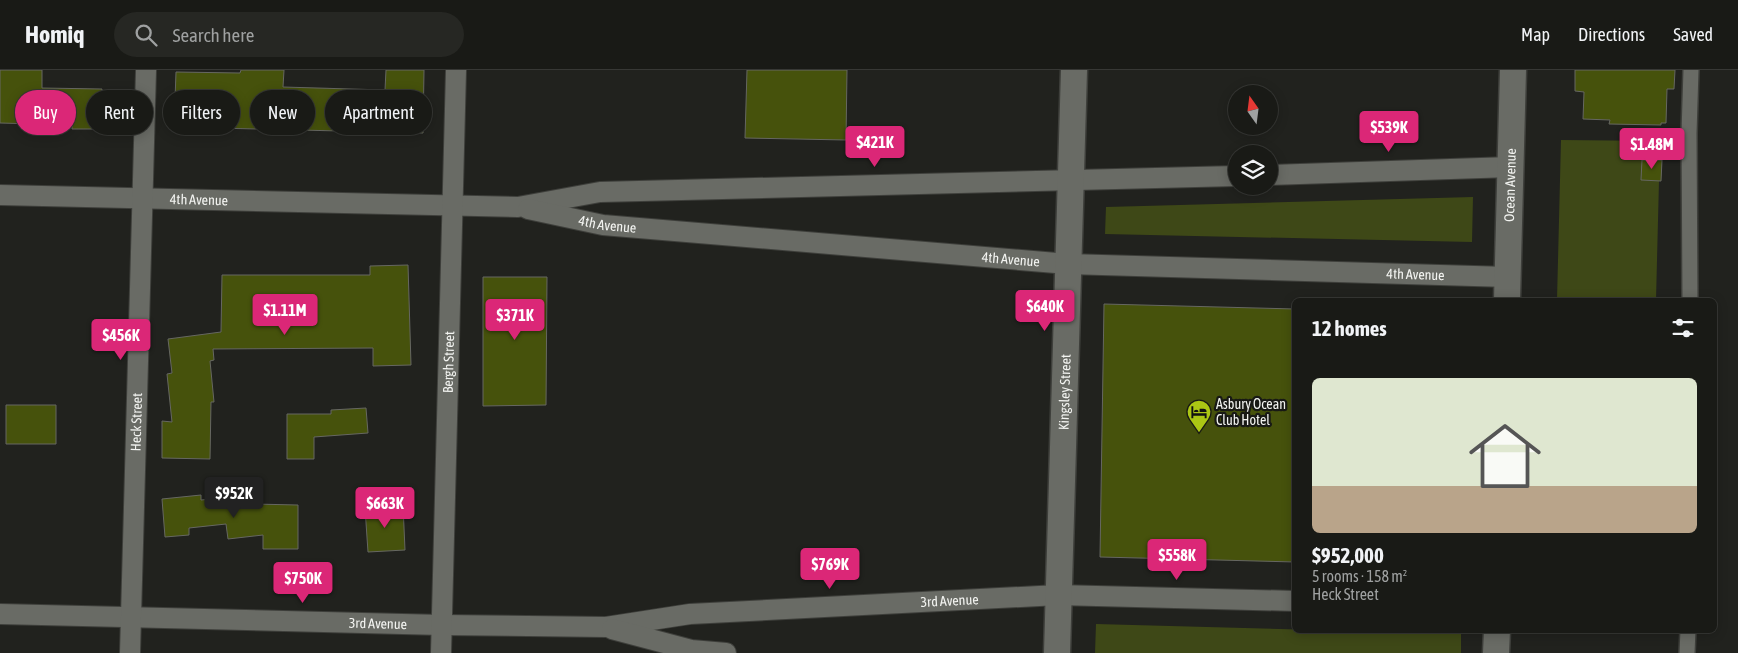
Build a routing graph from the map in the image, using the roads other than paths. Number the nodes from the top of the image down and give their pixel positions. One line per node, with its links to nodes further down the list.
1 (146, 70): 11 (street, Heck Street)
2 (456, 70): 12 (street, Bergh Street)
3 (1074, 70): 9 (street, Kingsley Street)
4 (1513, 70): 6 (street, Ocean Avenue)
5 (1691, 70): 16 (street)
6 (1511, 167): 7 (street); 15 (street, Ocean Avenue)
7 (1278, 174)
8 (1228, 176): 9 (street, 4th Avenue)
9 (1071, 181): 13 (street, 4th Avenue); 14 (street, Kingsley Street)
10 (0, 195): 11 (street, 4th Avenue)
11 (143, 199): 12 (street, 4th Avenue); 20 (street, Heck Street)
12 (452, 206): 13 (street, 4th Avenue); 21 (street, Bergh Street)
13 (518, 207): 14 (street, 4th Avenue)
14 (1068, 264): 15 (street, 4th Avenue); 17 (street, Kingsley Street)
15 (1508, 288)
16 (1690, 298)
17 (1058, 595): 18 (street, 3rd Avenue); 22 (street, 3rd Avenue); 28 (street, Kingsley Street)
18 (1292, 601)
19 (0, 614): 20 (street, 3rd Avenue)
20 (132, 618): 21 (street, 3rd Avenue); 25 (street, Heck Street)
21 (442, 625): 22 (street, 3rd Avenue); 26 (street, Bergh Street)
22 (606, 627): 27 (street, 3rd Avenue)
23 (1497, 633): 29 (street)
24 (1688, 633): 30 (street)
25 (130, 653)
26 (442, 653)
27 (726, 653)
28 (1057, 653)
29 (1496, 653)
30 (1687, 653)

